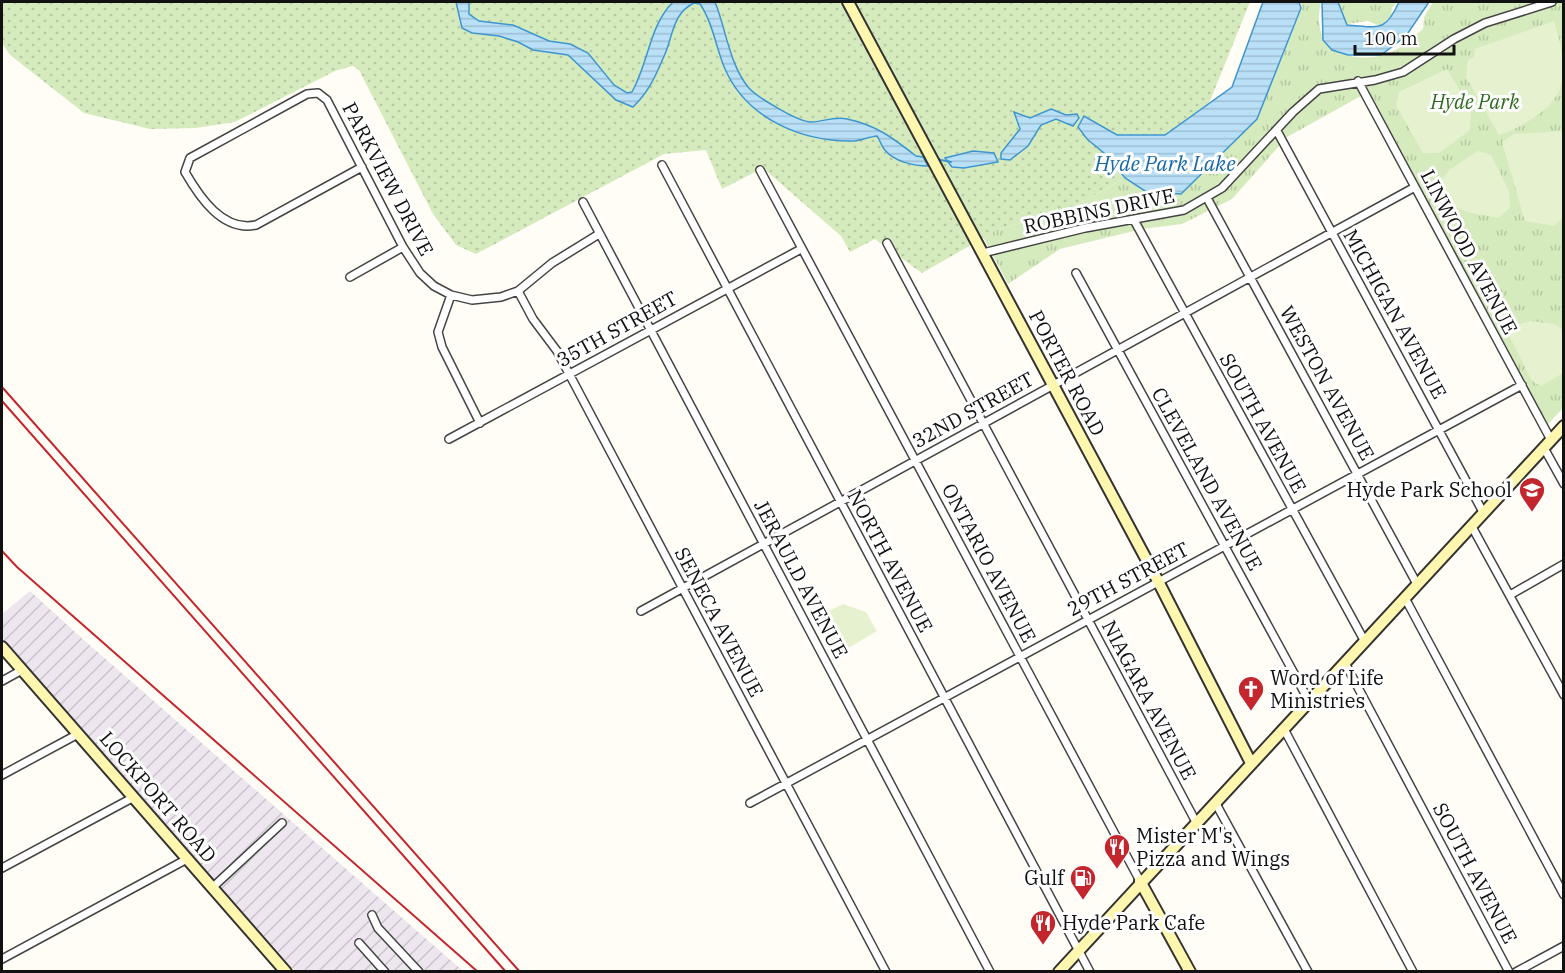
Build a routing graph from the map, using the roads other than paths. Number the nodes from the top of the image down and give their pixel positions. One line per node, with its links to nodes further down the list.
1 (848, 2): 17 (main road, PORTER ROAD)
2 (1552, 2): 3 (street, ROBBINS DRIVE)
3 (1358, 81): 4 (street, ROBBINS DRIVE); 8 (street, LINWOOD AVENUE)
4 (1277, 131): 9 (street, ROBBINS DRIVE); 13 (street, MICHIGAN AVENUE)
5 (662, 165): 21 (street, NORTH AVENUE)
6 (362, 167): 6 (street, PARKVIEW DRIVE); 15 (street, PARKVIEW DRIVE)
7 (760, 170): 16 (street, ONTARIO AVENUE)
8 (1415, 187): 13 (street, 32ND STREET); 29 (street, LINWOOD AVENUE)
9 (1207, 198): 11 (street, ROBBINS DRIVE); 20 (street, WESTON AVENUE)
10 (583, 202): 12 (street, JERAULD AVENUE)
11 (1134, 220): 17 (street, ROBBINS DRIVE); 24 (street, SOUTH AVENUE)
12 (599, 234): 22 (street, PARKVIEW DRIVE); 25 (street, JERAULD AVENUE)
13 (1332, 234): 20 (street, 32ND STREET); 33 (street, MICHIGAN AVENUE)
14 (887, 243): 31 (street, NIAGARA AVENUE)
15 (404, 247): 19 (street); 23 (street, PARKVIEW DRIVE)
16 (801, 249): 21 (street, 35TH STREET); 36 (street, ONTARIO AVENUE)
17 (983, 254): 28 (main road, PORTER ROAD)
18 (1076, 273): 26 (street, CLEVELAND AVENUE)
19 (350, 277)
20 (1251, 278): 24 (street, 32ND STREET); 37 (street, WESTON AVENUE)
21 (726, 288): 25 (street, 35TH STREET); 39 (street, NORTH AVENUE)
22 (518, 291): 23 (street, PARKVIEW DRIVE); 27 (street, SENECA AVENUE)
23 (451, 295): 30 (street)
24 (1185, 314): 26 (street, 32ND STREET); 40 (street, SOUTH AVENUE)
25 (651, 330): 27 (street, 35TH STREET); 43 (street, JERAULD AVENUE)
26 (1119, 350): 28 (street, 32ND STREET); 44 (street, CLEVELAND AVENUE)
27 (569, 375): 30 (street, 35TH STREET); 48 (street, SENECA AVENUE)
28 (1053, 385): 31 (street, 32ND STREET); 46 (main road, PORTER ROAD)
29 (1522, 385): 33 (street, 29TH STREET); 35 (street, LINWOOD AVENUE)
30 (480, 423): 34 (street, 35TH STREET)
31 (983, 423): 36 (street, 32ND STREET); 52 (street, NIAGARA AVENUE)
32 (1563, 426): 35 (main road)
33 (1439, 430): 37 (street, 29TH STREET); 41 (street, MICHIGAN AVENUE)
34 (449, 439)
35 (1547, 444): 38 (street, LINWOOD AVENUE); 41 (main road)
36 (914, 461): 39 (street, 32ND STREET); 55 (street, ONTARIO AVENUE)
37 (1358, 474): 40 (street, 29TH STREET); 47 (street, WESTON AVENUE)
38 (1563, 484)
39 (840, 502): 43 (street, 32ND STREET); 60 (street, NORTH AVENUE)
40 (1292, 510): 44 (street, 29TH STREET); 53 (street, SOUTH AVENUE)
41 (1483, 512): 42 (main road)
42 (1471, 525): 47 (main road); 49 (street)
43 (764, 544): 48 (street, 32ND STREET); 64 (street, JERAULD AVENUE)
44 (1225, 546): 46 (street, 29TH STREET); 61 (street, CLEVELAND AVENUE)
45 (1563, 564): 49 (street)
46 (1159, 583): 52 (street, 29TH STREET); 65 (main road, PORTER ROAD)
47 (1417, 584): 50 (main road)
48 (683, 588): 51 (street, 32ND STREET); 67 (street, SENECA AVENUE)
49 (1510, 595): 59 (street)
50 (1405, 598): 53 (main road); 77 (street)
51 (641, 610)
52 (1088, 620): 55 (street, 29TH STREET); 71 (street, NIAGARA AVENUE)
53 (1364, 640): 56 (main road)
54 (2, 647): 57 (main road, LOCKPORT ROAD)
55 (1020, 658): 60 (street, 29TH STREET); 75 (street, ONTARIO AVENUE)
56 (1345, 663): 61 (main road); 93 (street, SOUTH AVENUE)
57 (22, 670): 58 (street); 63 (main road, LOCKPORT ROAD)
58 (2, 681)
59 (1563, 695)
60 (945, 699): 64 (street, 29TH STREET); 81 (street, NORTH AVENUE)
61 (1310, 701): 62 (main road)
62 (1284, 729): 65 (main road); 92 (street)
63 (78, 734): 66 (street); 68 (main road, LOCKPORT ROAD)
64 (868, 740): 67 (street, 29TH STREET); 87 (street, JERAULD AVENUE)
65 (1251, 763): 69 (main road)
66 (2, 775)
67 (787, 785): 70 (street, 29TH STREET); 86 (street, SENECA AVENUE)
68 (134, 797): 73 (main road, LOCKPORT ROAD); 74 (street)
69 (1215, 802): 71 (main road); 91 (street)
70 (750, 803)
71 (1196, 822): 75 (main road)
72 (282, 823): 76 (street)
73 (187, 859): 76 (main road, LOCKPORT ROAD); 82 (street)
74 (2, 868)
75 (1140, 881): 81 (main road); 90 (main road, ONTARIO AVENUE)
76 (213, 887): 83 (main road, LOCKPORT ROAD)
77 (1563, 895)
78 (372, 915): 85 (street)
79 (359, 943): 84 (street)
80 (1563, 945): 94 (street)
81 (1078, 950): 88 (main road); 89 (street, NORTH AVENUE)
82 (2, 959)
83 (286, 972)
84 (385, 972)
85 (419, 972)
86 (886, 972)
87 (990, 972)
88 (1059, 972)
89 (1090, 972)
90 (1190, 972)
91 (1308, 972)
92 (1413, 972)
93 (1509, 972)
94 (1516, 972)

